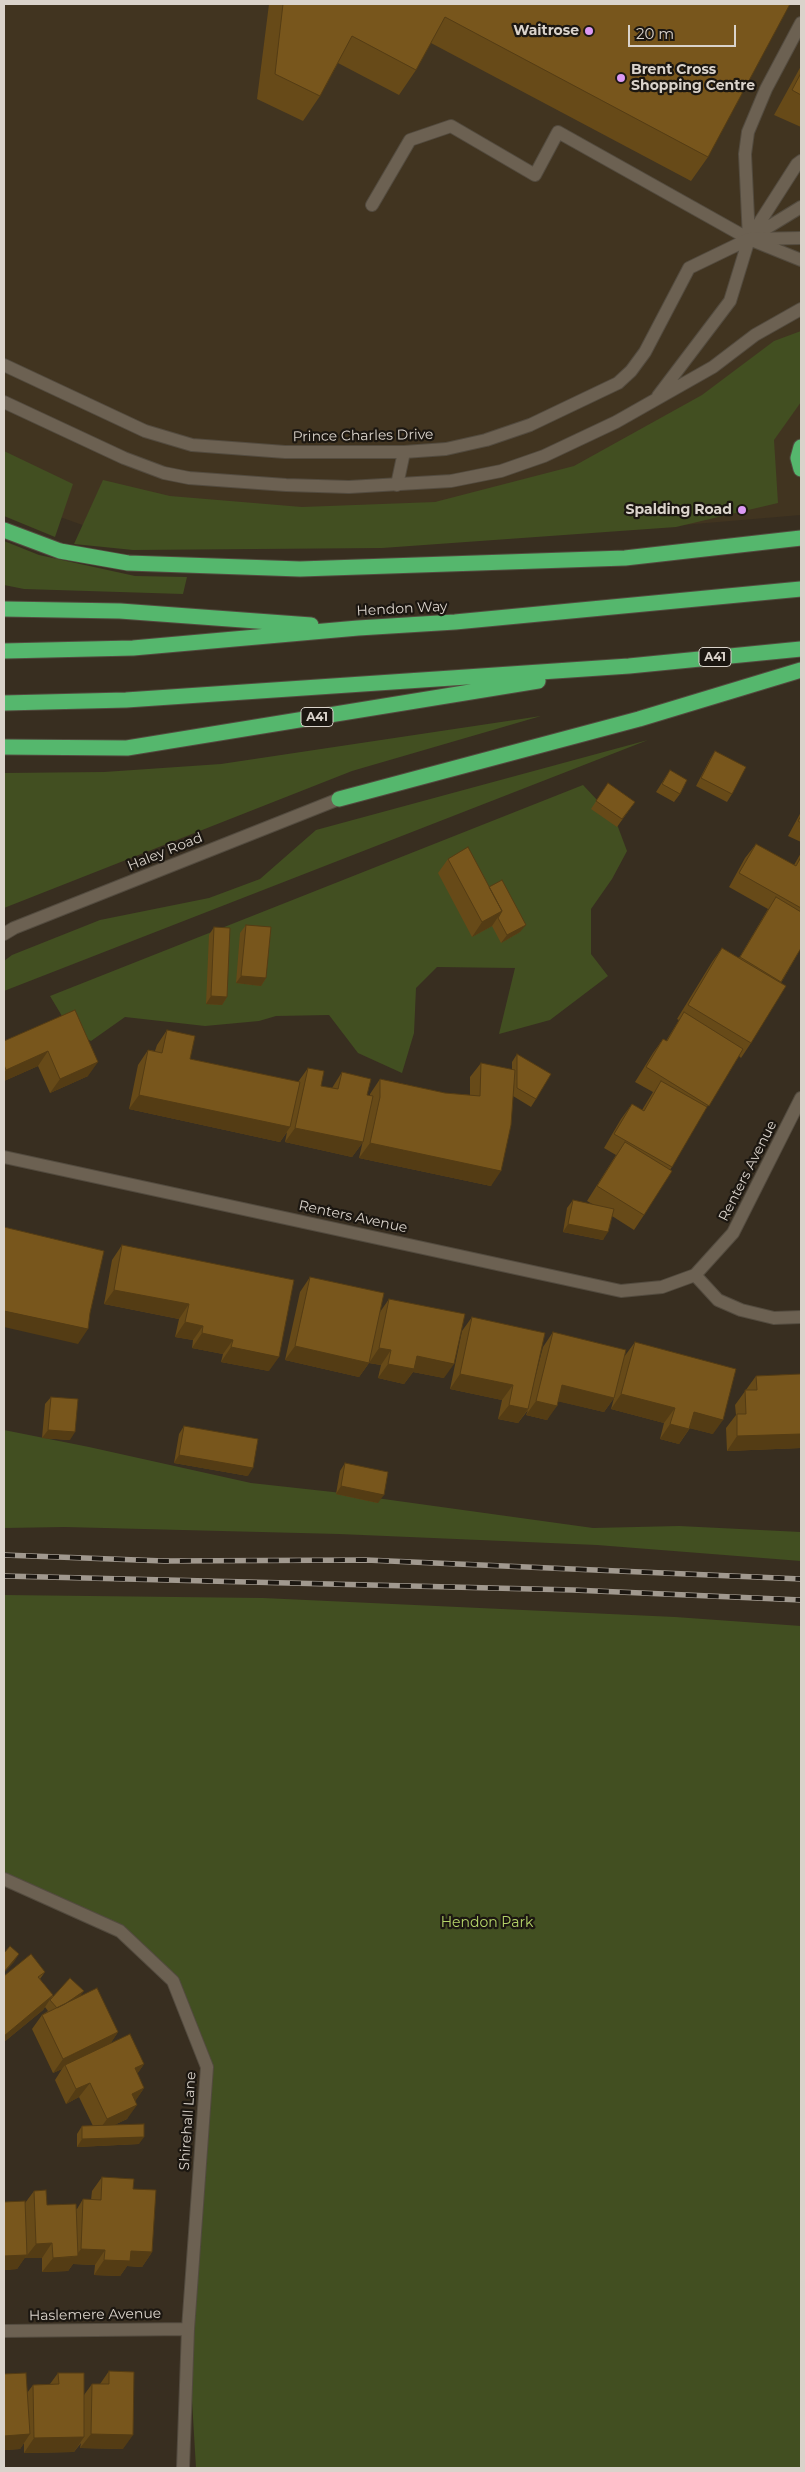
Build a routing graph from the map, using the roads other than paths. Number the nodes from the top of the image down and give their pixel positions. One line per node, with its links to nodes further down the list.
1 (801, 23): 6 (street)
2 (801, 161): 6 (street)
3 (372, 205): 6 (street)
4 (801, 207): 6 (street, Prince Charles Drive)
5 (801, 238): 6 (street)
6 (749, 239): 7 (street); 11 (street); 13 (street, Prince Charles Drive)
7 (801, 260)
8 (801, 309): 11 (street)
9 (4, 365): 13 (street, Prince Charles Drive)
10 (4, 402): 15 (street)
11 (654, 402): 15 (street)
12 (801, 447): 14 (highway)
13 (404, 452): 15 (street)
14 (801, 468)
15 (397, 485)
16 (4, 530): 17 (highway)
17 (801, 538)
18 (801, 589): 20 (highway, Hendon Way)
19 (4, 609): 20 (highway)
20 (358, 628): 22 (highway, Hendon Way)
21 (801, 649): 23 (highway, A41)
22 (4, 651)
23 (629, 666): 25 (highway, A41); 26 (highway, A41)
24 (801, 670): 27 (highway)
25 (4, 703)
26 (4, 747)
27 (339, 799): 28 (street, Haley Road)
28 (4, 934)
29 (801, 1098): 31 (street, Renters Avenue)
30 (4, 1157): 31 (street, Renters Avenue)
31 (695, 1275): 32 (street)
32 (801, 1317)
33 (4, 1879): 34 (street, Shirehall Lane)
34 (188, 2329): 35 (street, Haslemere Avenue); 36 (street, Shirehall Lane)
35 (4, 2331)
36 (183, 2468)

